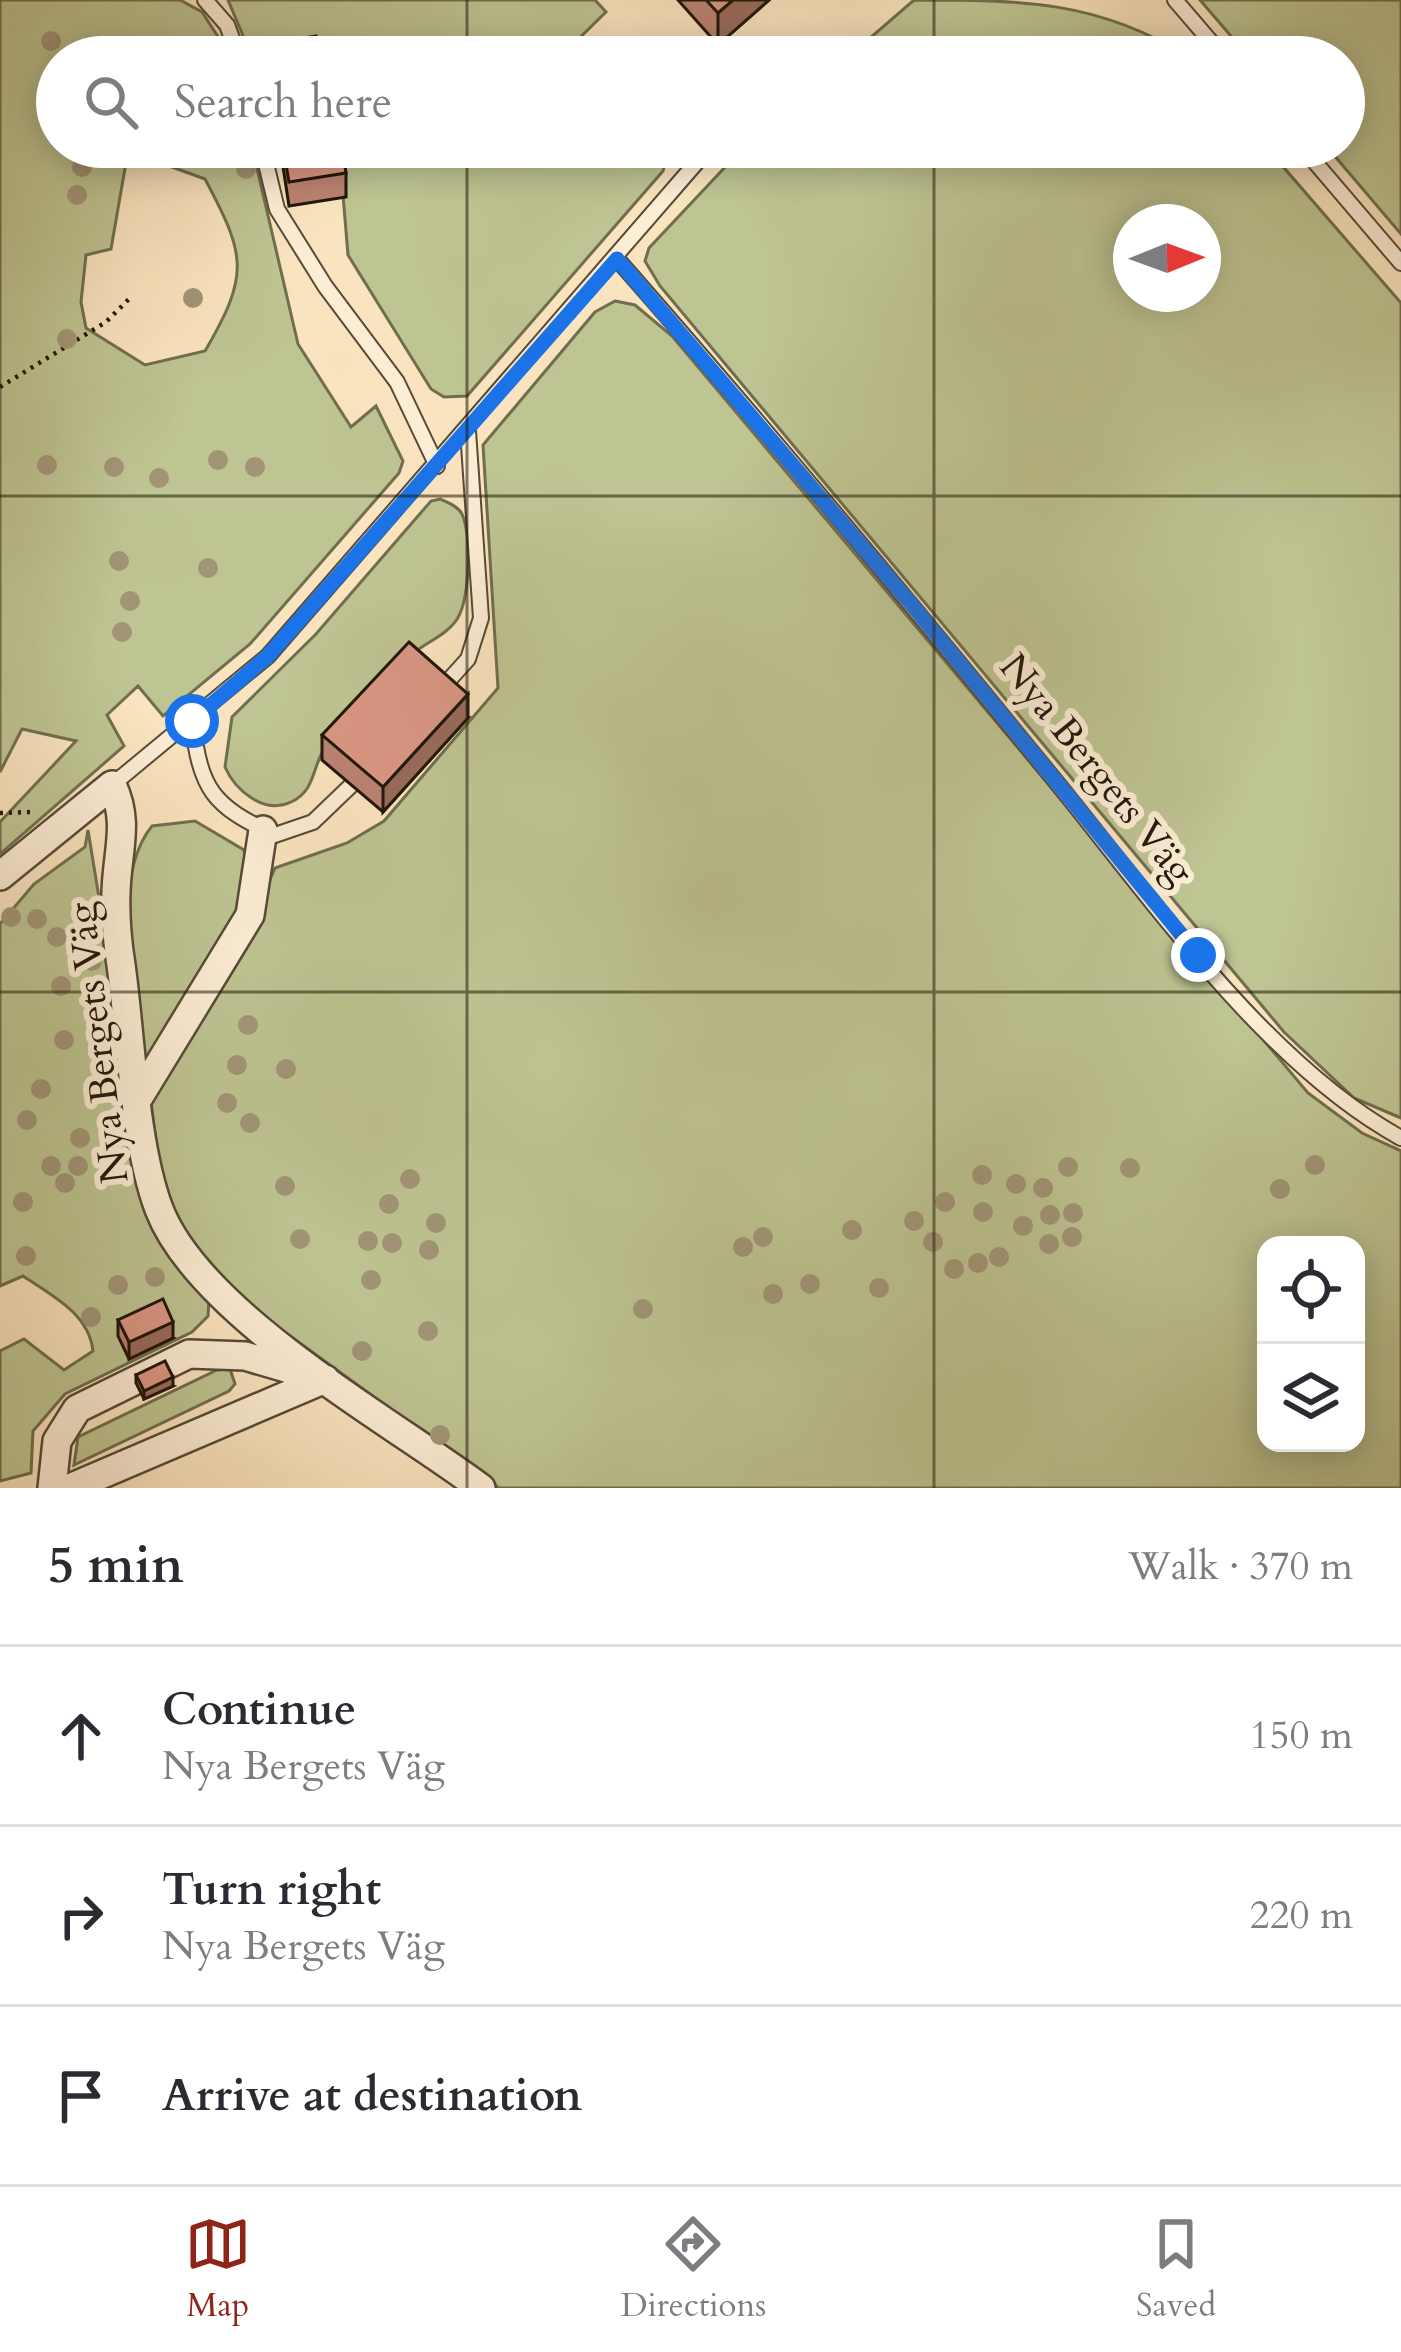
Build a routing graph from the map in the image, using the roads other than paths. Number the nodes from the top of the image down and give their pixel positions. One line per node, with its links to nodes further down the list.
1 (205, 0): 3 (lane)
2 (1175, 0): 4 (lane)
3 (231, 36)
4 (1206, 36)
5 (267, 168): 11 (lane)
6 (693, 168): 8 (lane)
7 (1320, 168): 9 (lane)
8 (617, 259): 10 (lane); 19 (lane, Nya Bergets Väg)
9 (1401, 263)
10 (468, 431): 11 (lane); 12 (lane)
11 (437, 466): 13 (lane)
12 (424, 707)
13 (192, 721): 15 (lane); 16 (lane)
14 (379, 757): 16 (lane)
15 (112, 784): 17 (street); 18 (street, Nya Bergets Väg)
16 (263, 830): 18 (street)
17 (0, 876)
18 (139, 1097): 20 (street, Nya Bergets Väg)
19 (1401, 1138)
20 (325, 1379): 21 (street); 22 (street); 23 (street, Nya Bergets Väg)
21 (52, 1488)
22 (70, 1488)
23 (482, 1488)

